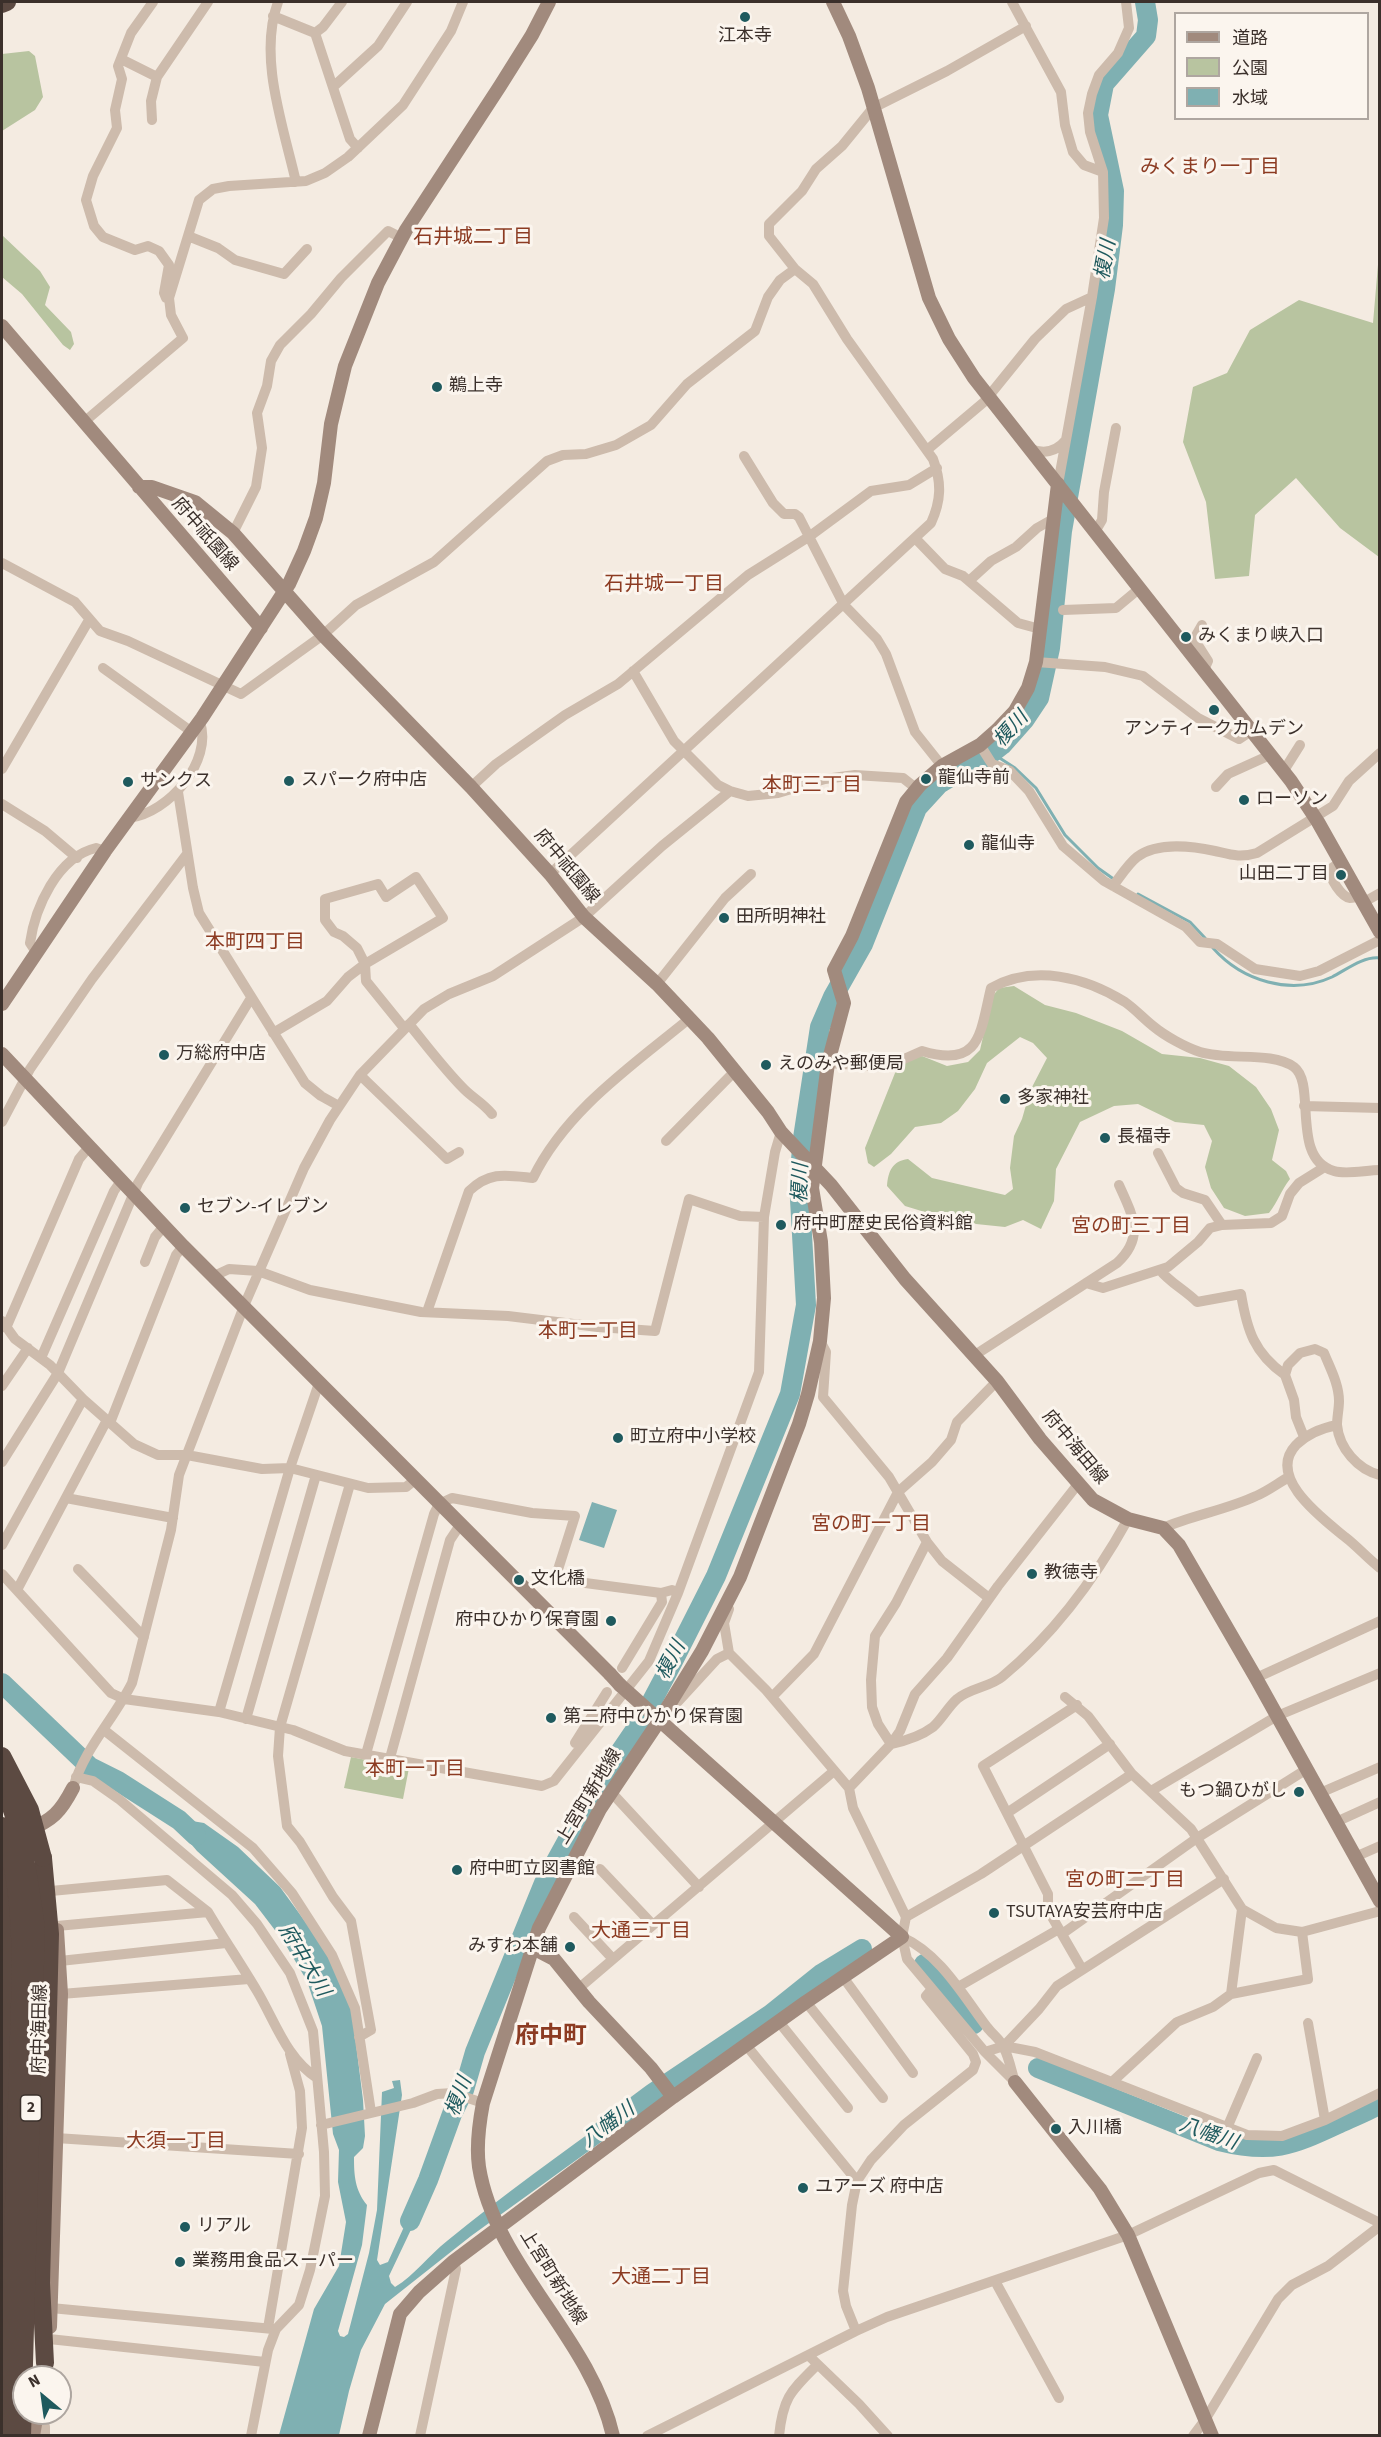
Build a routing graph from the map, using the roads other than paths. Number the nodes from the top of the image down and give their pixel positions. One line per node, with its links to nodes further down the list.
1 (7, 2): 12 (highway)
2 (153, 2): 16 (street)
3 (208, 2): 17 (street)
4 (278, 2): 13 (street)
5 (342, 2): 15 (street)
6 (407, 2): 18 (street)
7 (463, 2): 21 (street)
8 (549, 2): 25 (street)
9 (833, 2): 19 (street)
10 (1012, 2): 14 (street)
11 (1126, 2): 22 (street)
12 (2, 4)
13 (273, 16): 15 (street); 23 (street)
14 (1026, 26): 19 (street); 22 (street)
15 (315, 33): 18 (street)
16 (121, 59): 17 (street); 29 (street)
17 (157, 77): 20 (street)
18 (333, 87): 21 (street)
19 (873, 108): 27 (street); 31 (street)
20 (152, 120)
21 (358, 148): 23 (street)
22 (1103, 172): 28 (street)
23 (296, 182): 24 (street)
24 (188, 236): 26 (street); 29 (street)
25 (402, 238): 43 (street); 49 (street)
26 (307, 249)
27 (795, 269): 36 (street); 56 (street)
28 (1092, 297): 31 (street); 34 (street)
29 (169, 306): 32 (street)
30 (2, 326): 32 (street, 府中祇園線)
31 (989, 396): 35 (street); 36 (street)
32 (84, 422): 39 (street, 府中祇園線)
33 (1116, 428): 42 (street)
34 (1066, 440): 35 (street); 40 (street)
35 (1029, 448): 40 (street)
36 (927, 450): 38 (street)
37 (744, 456): 44 (street)
38 (937, 468): 44 (street); 45 (street)
39 (139, 487): 43 (street, 府中祇園線); 54 (street, 府中祇園線)
40 (1060, 487): 41 (street, 上宮町新地線); 42 (street)
41 (1053, 519): 47 (street); 55 (street, 上宮町新地線)
42 (1095, 532): 48 (street)
43 (233, 533): 49 (street, 府中祇園線)
44 (810, 536): 50 (street); 60 (street)
45 (915, 538): 47 (street); 50 (street)
46 (2, 563): 52 (street)
47 (969, 581): 55 (street)
48 (1140, 588): 51 (street); 59 (street)
49 (284, 593): 54 (street); 56 (street, 府中祇園線)
50 (844, 604): 66 (street); 69 (street)
51 (1063, 610)
52 (89, 620): 61 (street); 70 (street)
53 (1202, 625): 59 (street)
54 (261, 628): 61 (street)
55 (1040, 629): 57 (street, 上宮町新地線)
56 (323, 635): 61 (street); 73 (street, 府中祇園線)
57 (1036, 662): 63 (street); 64 (street, 上宮町新地線)
58 (103, 668): 62 (street)
59 (1204, 670): 63 (street)
60 (633, 671): 66 (street); 73 (street)
61 (223, 687): 62 (street)
62 (196, 727): 76 (street); 78 (street)
63 (1251, 730): 68 (street)
64 (980, 745): 69 (street, 上宮町新地線); 85 (street)
65 (1300, 745): 71 (street)
66 (684, 753): 75 (street); 83 (street)
67 (1380, 753): 79 (street)
68 (1270, 755): 71 (street); 72 (street)
69 (942, 766): 74 (street, 上宮町新地線)
70 (2, 769)
71 (1283, 772): 79 (street)
72 (1216, 786)
73 (471, 787): 83 (street, 府中祇園線)
74 (916, 789): 75 (street); 100 (street, 上宮町新地線)
75 (730, 791): 88 (street)
76 (178, 792): 78 (street); 81 (street)
77 (2, 804): 82 (street)
78 (129, 818): 80 (street)
79 (1315, 818): 85 (street); 87 (street)
80 (105, 851): 82 (street); 91 (street)
81 (187, 854): 94 (street); 103 (street)
82 (77, 858): 91 (street)
83 (550, 874): 88 (street, 府中祇園線)
84 (751, 874): 93 (street)
85 (1113, 886): 90 (street)
86 (1380, 893): 87 (street)
87 (1362, 899): 89 (street)
88 (584, 917): 93 (street, 府中祇園線); 97 (street)
89 (1380, 932)
90 (1380, 940)
91 (36, 952): 95 (street)
92 (365, 964): 92 (street); 97 (street); 98 (street)
93 (657, 984): 96 (street, 府中祇園線)
94 (251, 998): 98 (street); 119 (street)
95 (2, 1004)
96 (690, 1018): 101 (street, 府中祇園線); 130 (street)
97 (406, 1026): 102 (street); 107 (street)
98 (273, 1033): 104 (street)
99 (2, 1054): 103 (street)
100 (828, 1063): 105 (street); 114 (street, 上宮町新地線)
101 (735, 1071): 109 (street, 府中祇園線); 110 (street)
102 (360, 1075): 104 (street); 112 (street)
103 (25, 1079): 108 (street); 111 (street)
104 (339, 1106): 126 (street)
105 (1304, 1106): 106 (street); 115 (street)
106 (1380, 1108)
107 (492, 1114)
108 (2, 1122)
109 (782, 1132): 114 (street, 府中祇園線); 120 (street)
110 (666, 1141)
111 (89, 1147): 117 (street); 131 (street)
112 (459, 1152)
113 (1158, 1153): 121 (street)
114 (811, 1163): 132 (street, 上宮町新地線); 134 (street, 府中海田線)
115 (1323, 1168): 116 (street); 121 (street)
116 (1380, 1170)
117 (121, 1180): 119 (street); 135 (street)
118 (1119, 1185): 128 (street)
119 (134, 1195): 122 (street); 136 (street)
120 (764, 1217): 130 (street); 169 (street)
121 (1222, 1225): 125 (street)
122 (164, 1226): 123 (street); 124 (street)
123 (183, 1246): 127 (street); 142 (street)
124 (145, 1262)
125 (1160, 1270): 128 (street); 137 (street)
126 (258, 1271): 127 (street); 129 (street); 130 (street)
127 (214, 1276): 129 (street)
128 (1086, 1283): 134 (street)
129 (244, 1306): 139 (street); 145 (street)
130 (427, 1312)
131 (4, 1324): 133 (street)
132 (820, 1341): 154 (street); 166 (street, 上宮町新地線)
133 (28, 1348): 135 (street); 140 (street)
134 (975, 1355): 138 (street, 府中海田線)
135 (41, 1358): 136 (street)
136 (58, 1373): 141 (street); 146 (street)
137 (1285, 1375): 143 (street); 144 (street)
138 (997, 1381): 153 (street, 府中海田線); 154 (street)
139 (320, 1383): 147 (street); 151 (street)
140 (2, 1386)
141 (83, 1399): 142 (street); 162 (street)
142 (109, 1421): 145 (street); 155 (street)
143 (1337, 1425): 144 (street); 149 (street)
144 (1304, 1437): 150 (street)
145 (187, 1455): 147 (street); 157 (street)
146 (2, 1462)
147 (290, 1468): 148 (street); 183 (street)
148 (316, 1475): 152 (street); 186 (street)
149 (1380, 1475)
150 (1289, 1477): 160 (street); 163 (street)
151 (416, 1480): 152 (street); 156 (street)
152 (350, 1484): 187 (street)
153 (1078, 1485): 158 (street, 府中海田線); 170 (street)
154 (898, 1492): 161 (street); 179 (street)
155 (66, 1498): 157 (street); 167 (street)
156 (439, 1504): 159 (street); 168 (street); 191 (street)
157 (173, 1518): 172 (street)
158 (1128, 1519): 160 (street, 府中海田線); 189 (street)
159 (460, 1525): 174 (street); 193 (street)
160 (1163, 1528): 176 (street)
161 (927, 1542): 170 (street); 189 (street)
162 (2, 1545)
163 (1380, 1568)
164 (78, 1569): 172 (street)
165 (2, 1574): 167 (street)
166 (740, 1577): 173 (street); 185 (street, 上宮町新地線)
167 (17, 1590): 181 (street)
168 (661, 1593): 169 (street); 174 (street)
169 (678, 1593): 177 (street)
170 (989, 1598): 189 (street)
171 (1380, 1620): 176 (street)
172 (144, 1637): 181 (street)
173 (729, 1653): 179 (street); 185 (street)
174 (616, 1671): 177 (street, bridge)
175 (1380, 1673): 184 (street)
176 (1256, 1678): 184 (street)
177 (625, 1690): 185 (street); 194 (street)
178 (607, 1692): 194 (street)
179 (772, 1697): 198 (street)
180 (1065, 1697): 182 (street)
181 (124, 1699): 183 (street); 188 (street)
182 (1077, 1706): 190 (street); 207 (street)
183 (219, 1712): 186 (street)
184 (1277, 1716): 197 (street); 203 (street)
185 (655, 1718): 204 (street, 上宮町新地線); 209 (street)
186 (246, 1719): 187 (street)
187 (280, 1727): 191 (street); 250 (street)
188 (102, 1732): 200 (street); 250 (street)
189 (891, 1744): 202 (street)
190 (1110, 1744): 199 (street); 207 (street)
191 (366, 1754): 193 (street)
192 (2, 1756): 283 (highway, bridge)
193 (390, 1758): 194 (street)
194 (567, 1763)
195 (2, 1765): 211 (street, 府中海田線)
196 (1380, 1767): 205 (street)
197 (1306, 1769): 205 (street); 212 (street)
198 (834, 1771): 202 (street); 209 (street)
199 (1132, 1774): 203 (street); 214 (street)
200 (76, 1778): 211 (street); 257 (street)
201 (2, 1785): 289 (highway, 2, bridge)
202 (849, 1788): 228 (street)
203 (1151, 1791): 212 (street)
204 (611, 1792): 221 (street); 235 (street, 上宮町新地線)
205 (1320, 1793): 208 (street)
206 (1380, 1802): 208 (street)
207 (1007, 1813): 214 (street)
208 (1336, 1822): 217 (street)
209 (774, 1824): 221 (street); 233 (street)
210 (2, 1826): 290 (highway, 2, bridge)
211 (34, 1828): 213 (street); 222 (street, 府中海田線)
212 (1197, 1838): 220 (street); 231 (street)
213 (2, 1844)
214 (1024, 1846): 228 (street); 231 (street)
215 (1380, 1846): 217 (street)
216 (2, 1856): 287 (highway, bridge)
217 (1355, 1857): 223 (street)
218 (600, 1869): 229 (street)
219 (2, 1870): 244 (street)
220 (1224, 1879): 224 (street); 238 (street)
221 (699, 1887): 229 (street)
222 (51, 1891): 226 (street); 230 (street, 府中海田線)
223 (1380, 1901)
224 (1242, 1909): 232 (street); 246 (street)
225 (1380, 1911): 232 (street)
226 (208, 1912): 230 (street); 234 (street)
227 (574, 1917): 236 (street)
228 (906, 1917): 233 (street)
229 (653, 1925): 236 (street)
230 (57, 1926): 237 (street, 府中海田線)
231 (1060, 1931): 238 (street); 241 (street)
232 (1302, 1932): 246 (street)
233 (902, 1938): 239 (street); 241 (street); 243 (street)
234 (226, 1943): 237 (street); 240 (street)
235 (531, 1947): 242 (street); 263 (street, 上宮町新地線)
236 (613, 1959): 242 (street)
237 (60, 1962): 245 (street, 府中海田線)
238 (1082, 1969): 252 (street)
239 (843, 1977): 247 (street); 256 (street)
240 (249, 1979): 245 (street); 253 (street)
241 (958, 1987): 252 (street)
242 (578, 1989): 261 (street)
243 (932, 1989): 254 (street); 271 (street)
244 (2, 1990)
245 (61, 1994): 269 (street, 府中海田線)
246 (1231, 1994): 259 (street)
247 (806, 2002): 248 (street); 262 (street)
248 (779, 2022): 251 (street); 264 (street)
249 (1308, 2023): 266 (street)
250 (359, 2037): 265 (street)
251 (746, 2045): 261 (street); 271 (street)
252 (1004, 2046): 254 (street); 258 (street); 259 (street)
253 (289, 2050): 257 (street); 270 (street)
254 (985, 2052): 258 (street)
255 (1257, 2058): 268 (street)
256 (913, 2073)
257 (317, 2078): 267 (street)
258 (1015, 2082): 274 (street)
259 (1112, 2082): 268 (street)
260 (1380, 2093): 266 (street)
261 (673, 2097): 272 (street)
262 (883, 2098)
263 (477, 2101): 265 (street); 272 (street, 上宮町新地線)
264 (848, 2108)
265 (368, 2113): 267 (street)
266 (1325, 2120): 268 (street)
267 (325, 2124): 278 (street)
268 (1227, 2128)
269 (56, 2138): 270 (street); 277 (street, 府中海田線)
270 (299, 2154): 278 (street)
271 (858, 2181): 279 (street)
272 (498, 2224): 275 (street); 295 (street, 上宮町新地線)
273 (1380, 2224): 274 (street); 288 (street)
274 (1128, 2235): 276 (street); 288 (street)
275 (454, 2261): 293 (street); 294 (street)
276 (995, 2281): 279 (street); 286 (street)
277 (51, 2308): 278 (street); 280 (street, 府中海田線)
278 (272, 2329): 282 (street)
279 (856, 2331): 281 (street)
280 (49, 2339): 282 (street); 284 (street, 府中海田線)
281 (808, 2355): 285 (street); 296 (street)
282 (265, 2362): 292 (street)
283 (44, 2365)
284 (45, 2365)
285 (817, 2365): 297 (street); 298 (street)
286 (1059, 2398)
287 (2, 2400)
288 (1205, 2420): 299 (street); 300 (street)
289 (32, 2427): 291 (street)
290 (7, 2436)
291 (45, 2436)
292 (250, 2436)
293 (369, 2436)
294 (420, 2436)
295 (613, 2436)
296 (647, 2436)
297 (779, 2436)
298 (888, 2436)
299 (1193, 2436)
300 (1212, 2436)

